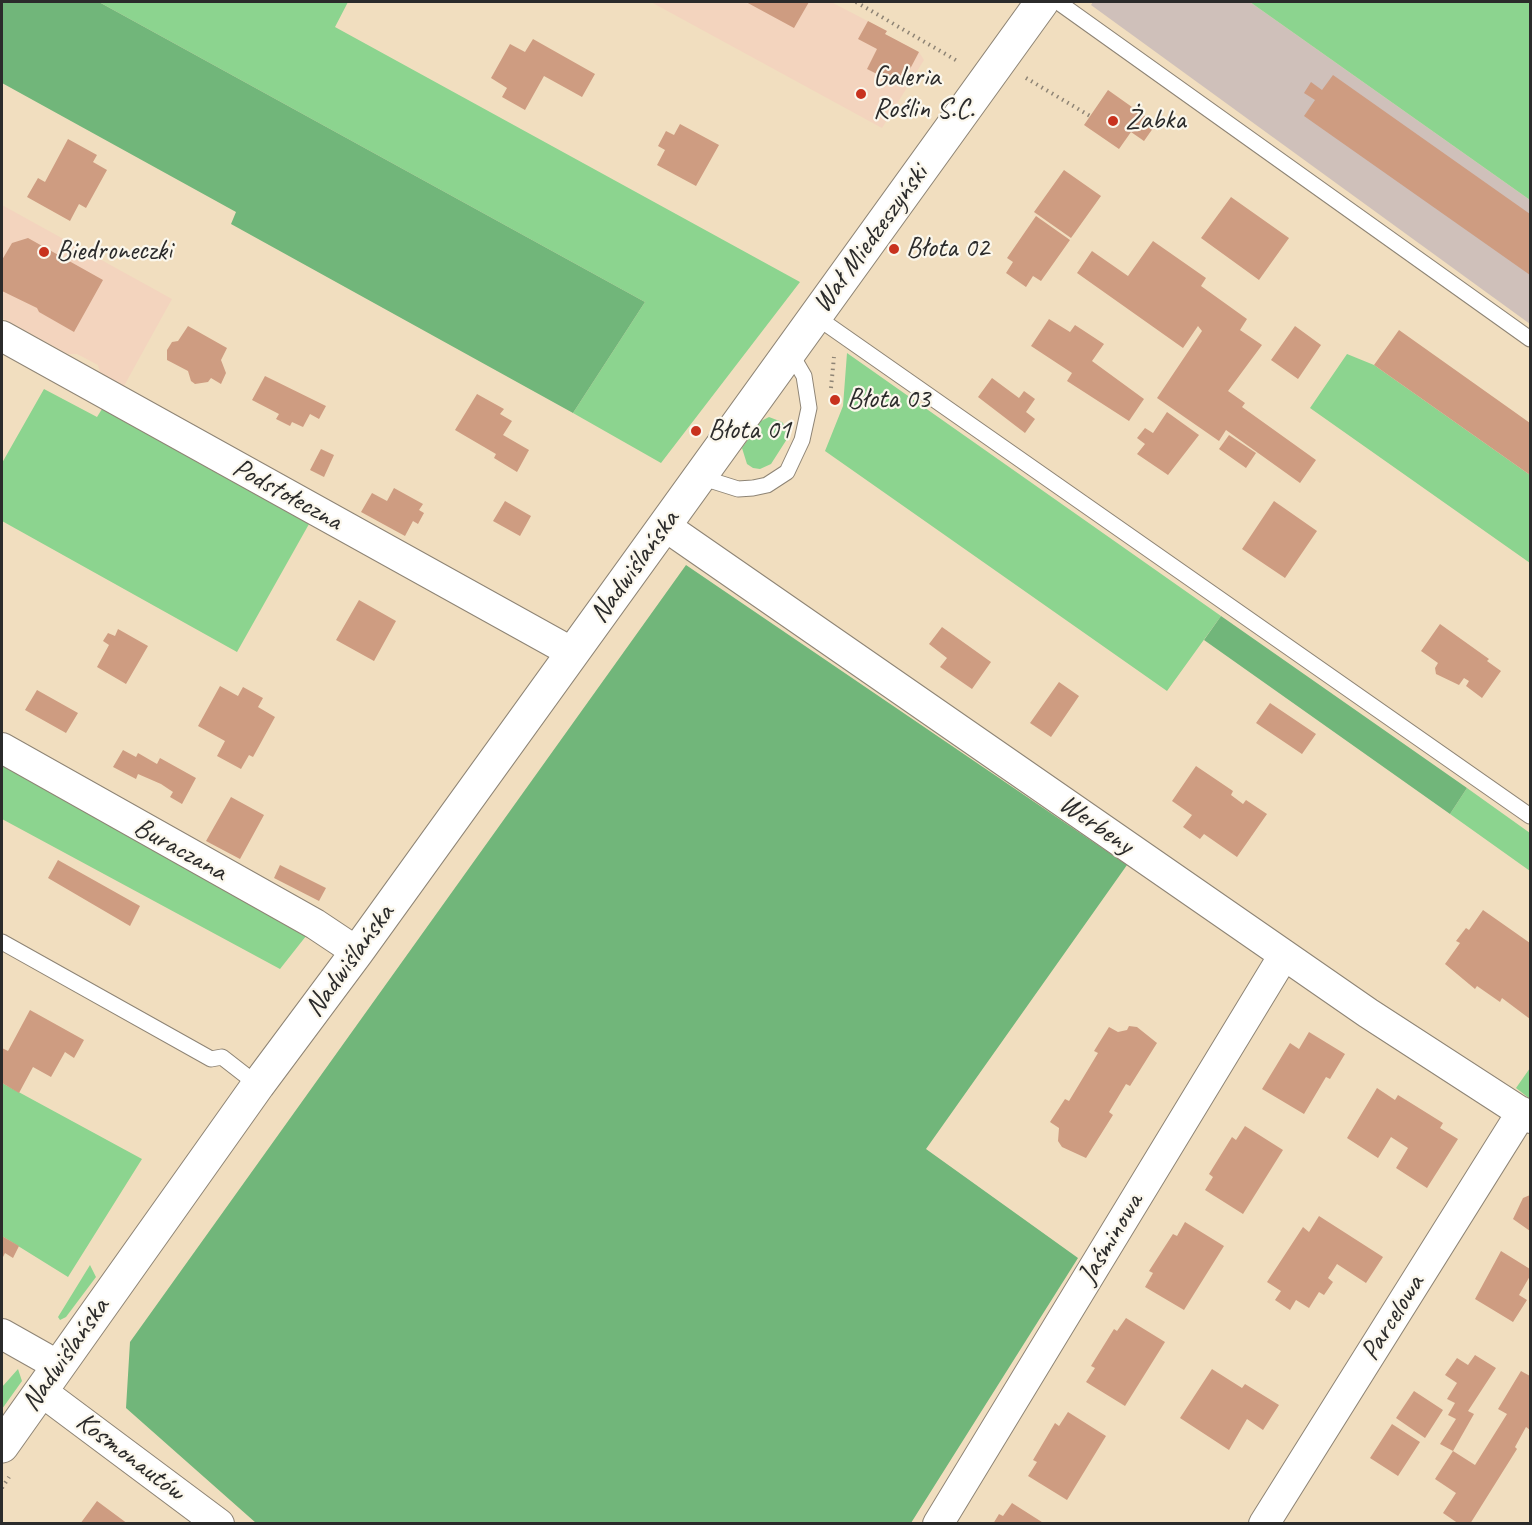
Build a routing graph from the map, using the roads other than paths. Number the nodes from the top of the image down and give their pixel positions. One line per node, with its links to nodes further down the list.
1 (1042, 2): 3 (main road, Wał Miedzeszyński)
2 (1058, 2): 5 (lane)
3 (825, 323): 6 (main road, Wał Miedzeszyński); 11 (lane)
4 (2, 336): 9 (street, Podstołeczna)
5 (1530, 339)
6 (790, 352): 7 (main road, Wał Miedzeszyński); 7 (lane)
7 (700, 477): 8 (main road, Nadwiślańska)
8 (665, 526): 9 (main road, Nadwiślańska); 14 (street, Werbeny)
9 (573, 653): 13 (main road, Nadwiślańska)
10 (2, 748): 13 (street, Buraczana)
11 (1530, 816)
12 (2, 942): 15 (lane)
13 (357, 952): 15 (main road, Nadwiślańska)
14 (1284, 955): 16 (street, Werbeny); 21 (street, Jaśminowa)
15 (258, 1085): 18 (main road, Nadwiślańska)
16 (1526, 1115): 22 (street, Parcelowa)
17 (2, 1334): 18 (street, Kosmonautów)
18 (49, 1378): 19 (main road, Nadwiślańska); 20 (street, Kosmonautów)
19 (2, 1446)
20 (219, 1524)
21 (938, 1524)
22 (1264, 1524)

